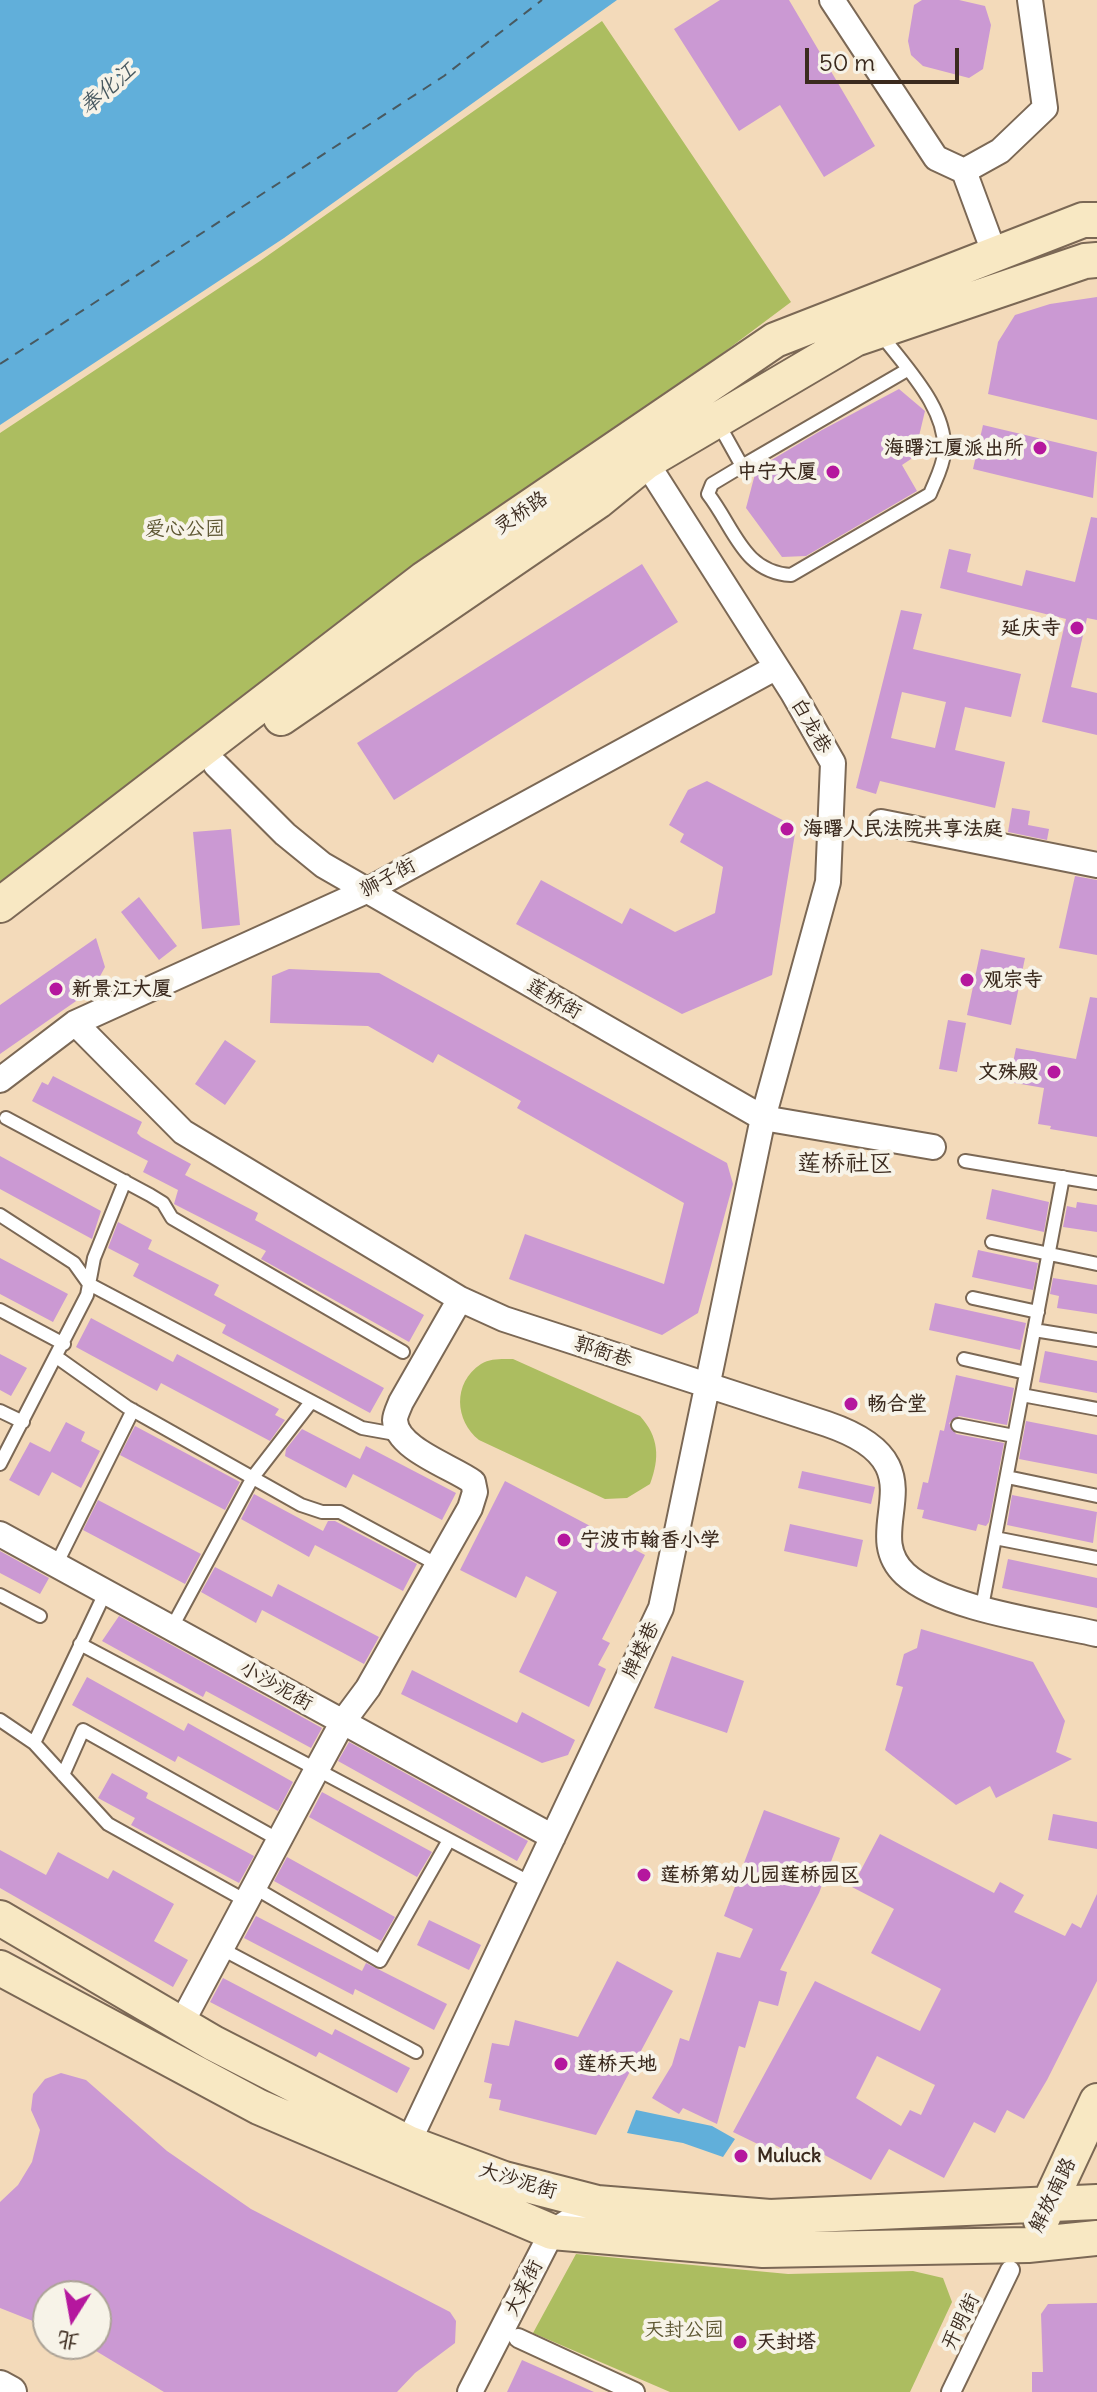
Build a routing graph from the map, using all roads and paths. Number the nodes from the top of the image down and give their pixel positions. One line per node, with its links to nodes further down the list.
1 (832, 0): 3 (street)
2 (1030, 0): 3 (street)
3 (964, 171): 5 (street)
4 (1097, 220): 5 (main road, 灵桥路)
5 (995, 255): 17 (main road, 灵桥路)
6 (1097, 260): 7 (main road, 灵桥路)
7 (878, 330): 8 (lane); 9 (main road, 灵桥路)
8 (907, 370): 11 (lane); 11 (lane)
9 (717, 421): 10 (main road, 灵桥路); 11 (lane)
10 (646, 462): 12 (street, 白龙巷); 13 (main road, 灵桥路)
11 (742, 466)
12 (775, 668): 16 (street, 狮子街); 22 (street, 白龙巷)
13 (216, 765): 16 (street, 莲桥街); 18 (main road, 灵桥路)
14 (881, 822): 15 (street)
15 (1097, 865)
16 (366, 891): 19 (street, 狮子街); 22 (street, 莲桥街)
17 (0, 905)
18 (0, 931)
19 (75, 1023): 20 (street, 狮子街); 34 (street, 郭衙巷)
20 (0, 1080)
21 (6, 1118): 26 (lane)
22 (763, 1118): 23 (street, 莲桥街); 44 (street, 牌楼巷)
23 (933, 1147)
24 (965, 1161): 25 (lane)
25 (1063, 1177): 27 (lane); 30 (lane)
26 (125, 1181): 32 (lane); 40 (lane)
27 (1097, 1183)
28 (0, 1215): 32 (lane)
29 (992, 1242): 30 (lane)
30 (1048, 1256): 31 (lane); 36 (lane)
31 (1097, 1264)
32 (89, 1284): 39 (lane); 46 (lane)
33 (973, 1298): 36 (lane)
34 (460, 1299): 44 (street, 郭衙巷); 52 (street)
35 (0, 1310): 39 (lane)
36 (1038, 1312): 37 (lane)
37 (1034, 1330): 38 (lane); 43 (lane)
38 (1097, 1340)
39 (64, 1344): 41 (lane)
40 (403, 1352)
41 (58, 1358): 48 (lane); 50 (lane)
42 (964, 1359): 43 (lane)
43 (1026, 1373): 45 (lane)
44 (708, 1387): 65 (street, 郭衙巷); 75 (street, 牌楼巷)
45 (1022, 1395): 47 (lane); 53 (lane)
46 (311, 1402): 52 (lane); 55 (lane)
47 (1097, 1409)
48 (133, 1410): 55 (lane); 61 (lane)
49 (0, 1411): 50 (lane)
50 (23, 1422): 54 (lane)
51 (958, 1425): 53 (lane)
52 (401, 1435): 62 (street)
53 (1014, 1436): 56 (lane)
54 (0, 1464)
55 (253, 1477): 62 (lane); 67 (lane)
56 (1007, 1477): 57 (lane); 59 (lane)
57 (1097, 1496)
58 (0, 1534): 61 (street, 小沙泥街)
59 (995, 1538): 60 (lane); 65 (lane)
60 (1097, 1558)
61 (56, 1565): 63 (street, 小沙泥街)
62 (438, 1565): 71 (street)
63 (105, 1593): 67 (street, 小沙泥街); 69 (lane)
64 (0, 1595): 66 (lane)
65 (982, 1607): 68 (street, 郭衙巷)
66 (40, 1616)
67 (171, 1629): 71 (street, 小沙泥街)
68 (1097, 1634)
69 (80, 1644): 72 (lane); 73 (lane)
70 (0, 1720): 72 (lane)
71 (342, 1723): 73 (street); 75 (street, 小沙泥街)
72 (34, 1743): 74 (lane)
73 (317, 1769): 76 (street); 77 (lane)
74 (63, 1775): 76 (lane); 79 (lane)
75 (553, 1837): 78 (street, 牌楼巷)
76 (279, 1840): 79 (street)
77 (449, 1840): 78 (lane); 79 (lane)
78 (531, 1883): 86 (street, 牌楼巷)
79 (252, 1895): 81 (street)
80 (0, 1918): 83 (main road, 大沙泥街)
81 (222, 1949): 83 (street); 84 (lane)
82 (0, 1968): 90 (main road, 大沙泥街)
83 (181, 2024): 86 (main road, 大沙泥街)
84 (416, 2052)
85 (1097, 2101): 89 (main road, 解放南路)
86 (408, 2143): 88 (main road, 大沙泥街)
87 (1097, 2202): 89 (main road, 大沙泥街)
88 (597, 2203): 89 (main road, 大沙泥街); 90 (street)
89 (1049, 2206): 92 (main road, 解放南路)
90 (552, 2232): 92 (main road, 大沙泥街); 96 (street, 大来街)
91 (1097, 2238): 92 (main road, 大沙泥街)
92 (1019, 2258): 98 (street, 开明街)
93 (518, 2338): 97 (street)
94 (0, 2386): 95 (street)
95 (11, 2392)
96 (470, 2392)
97 (635, 2392)
98 (951, 2392)

